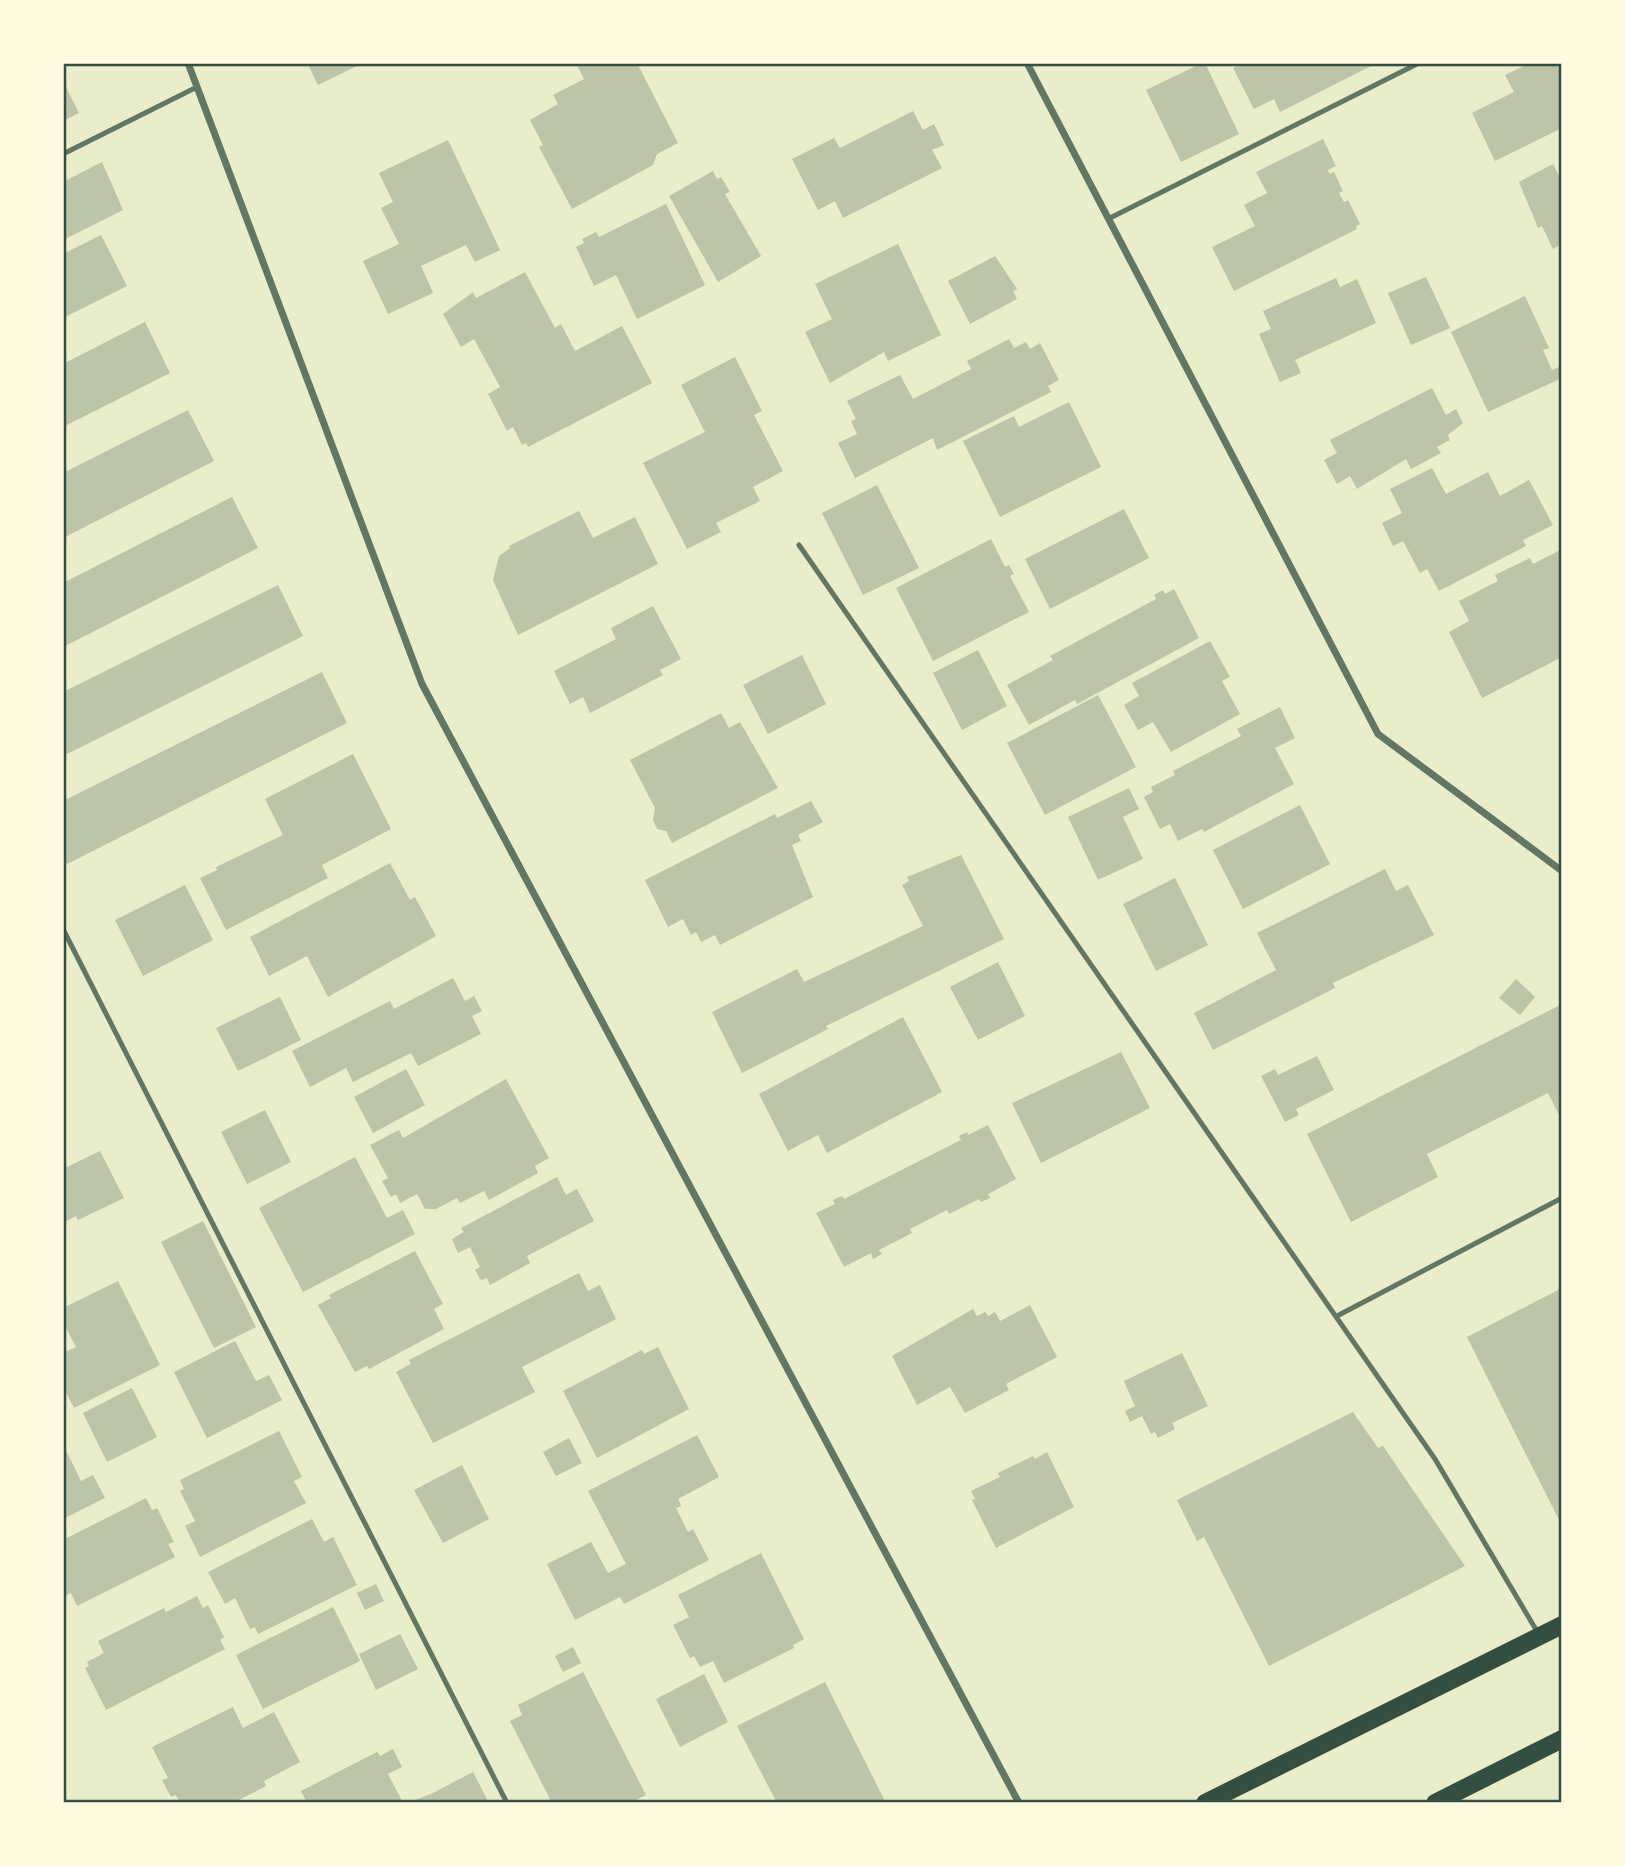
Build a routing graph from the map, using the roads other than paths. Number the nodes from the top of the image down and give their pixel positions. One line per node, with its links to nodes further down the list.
1 (188, 63): 4 (street)
2 (1027, 63): 6 (street)
3 (1419, 63): 6 (lane)
4 (197, 87): 5 (lane); 16 (street)
5 (63, 154)
6 (1108, 219): 8 (street)
7 (799, 545): 11 (lane)
8 (1562, 872)
9 (63, 929): 15 (lane)
10 (1562, 1198): 11 (lane)
11 (1337, 1316): 13 (lane)
12 (1562, 1625): 13 (main road)
13 (1540, 1636): 17 (main road)
14 (1562, 1739): 18 (main road)
15 (507, 1803)
16 (1019, 1803)
17 (1205, 1803)
18 (1435, 1803)

